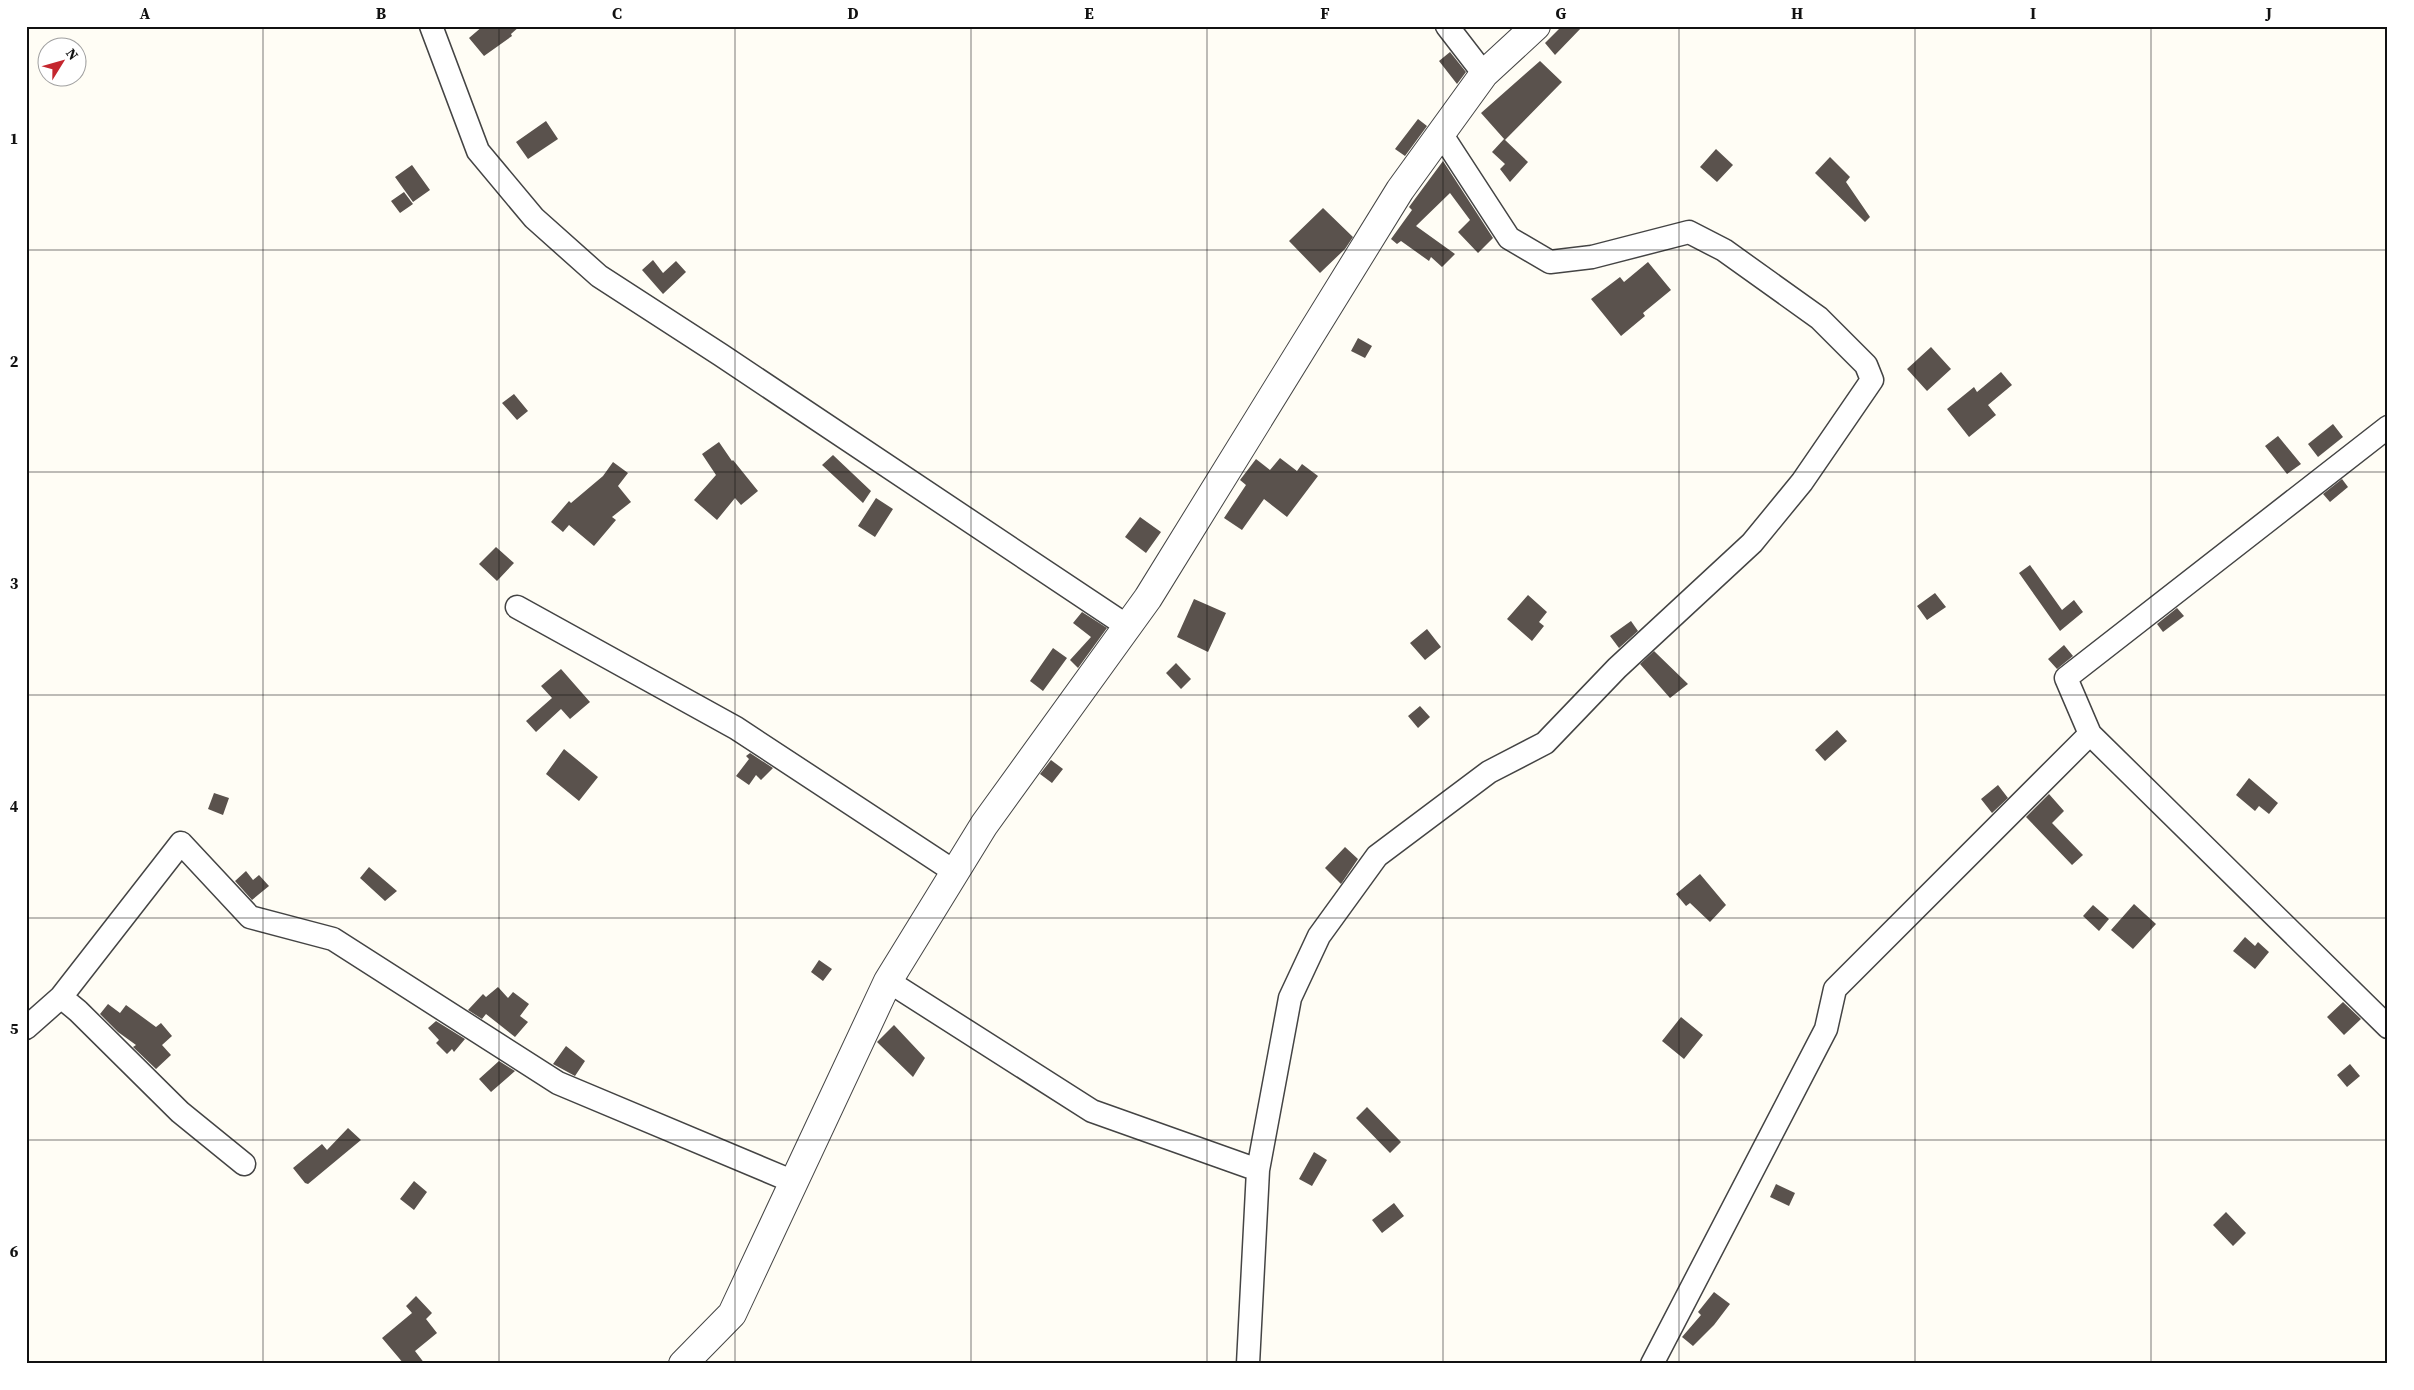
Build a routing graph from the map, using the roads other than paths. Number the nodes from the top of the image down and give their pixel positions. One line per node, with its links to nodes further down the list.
1 (431, 26): 8 (street)
2 (1447, 26): 4 (street)
3 (1536, 26): 4 (street)
4 (1484, 74): 5 (street)
5 (1442, 135): 8 (street); 16 (street)
6 (2388, 427): 9 (street)
7 (517, 607): 10 (street)
8 (1127, 626): 10 (street)
9 (2090, 734): 13 (street); 20 (street)
10 (955, 872): 11 (street)
11 (888, 981): 16 (street); 17 (street)
12 (61, 997): 14 (street); 15 (street); 17 (street)
13 (2388, 1027)
14 (26, 1028)
15 (244, 1164)
16 (1258, 1170): 19 (street)
17 (794, 1182): 18 (street)
18 (683, 1364)
19 (1248, 1364)
20 (1652, 1364)

